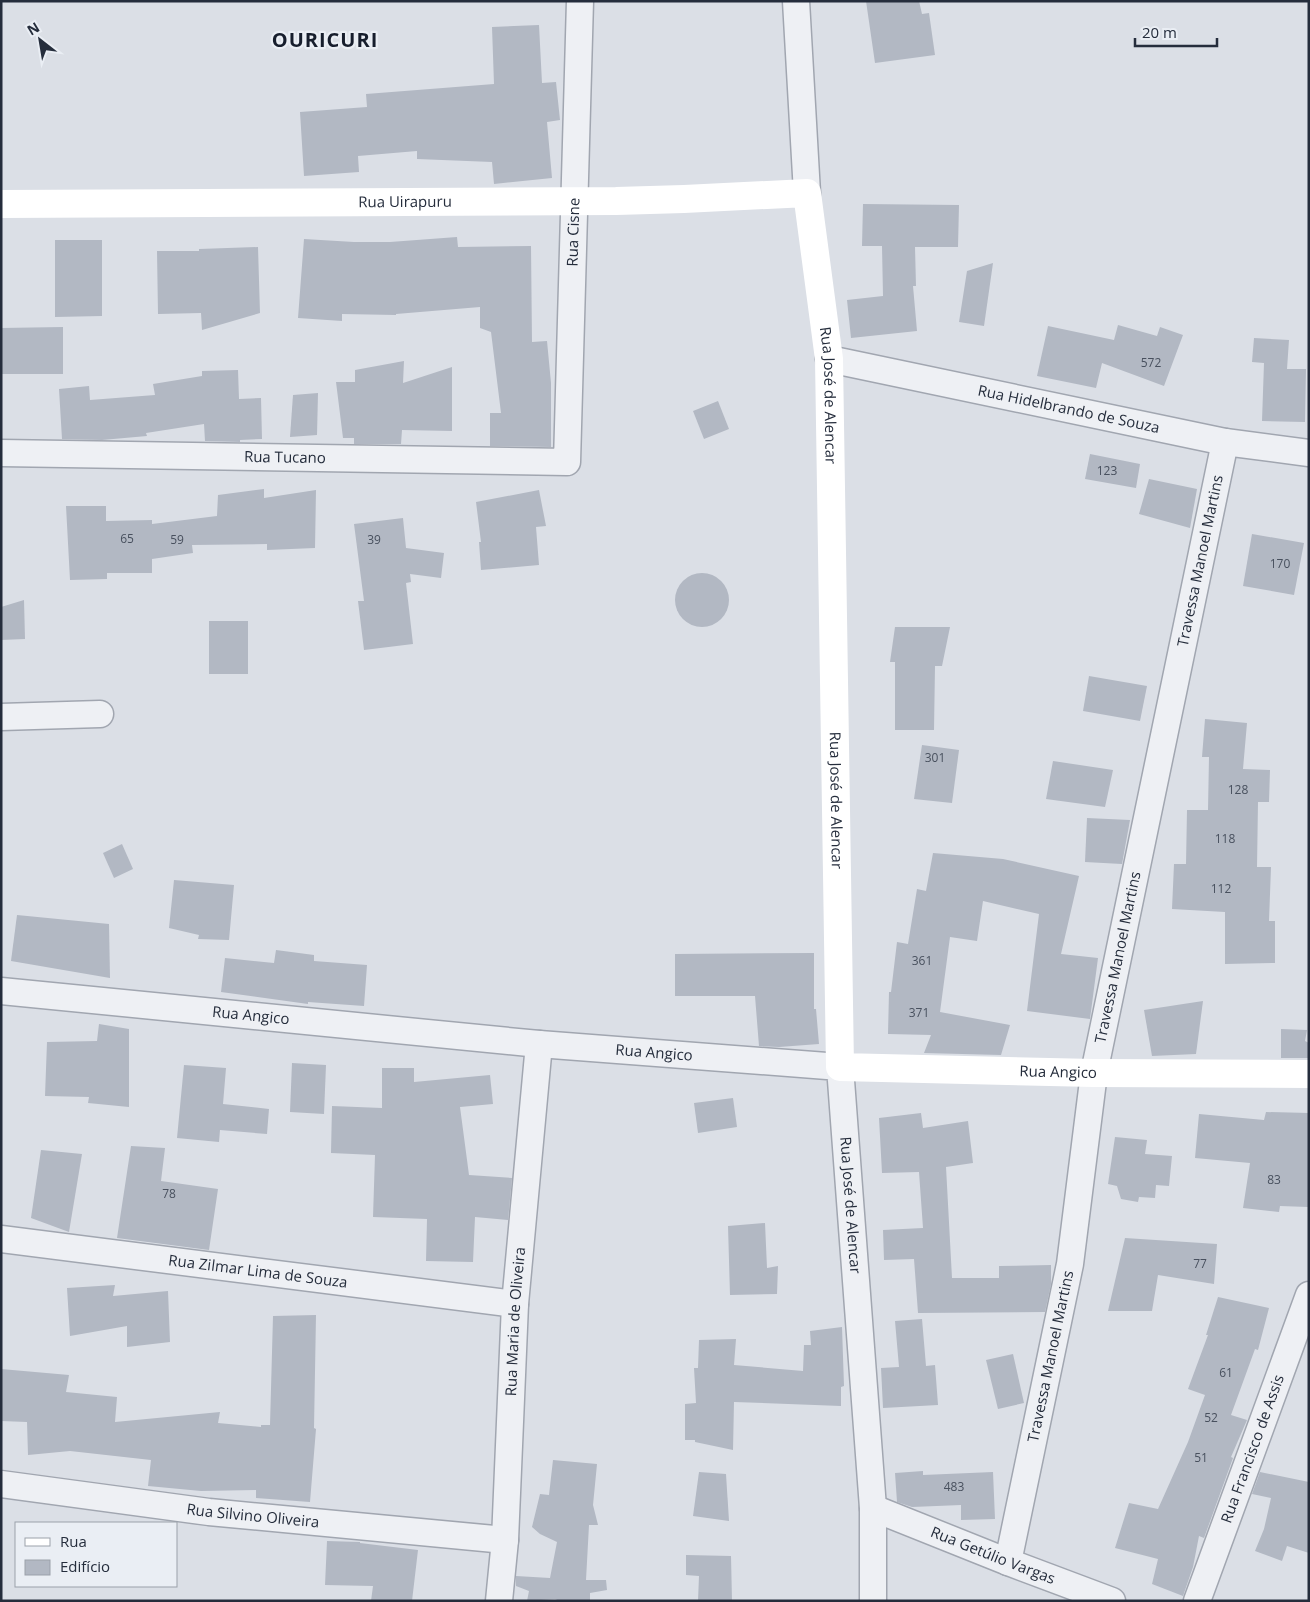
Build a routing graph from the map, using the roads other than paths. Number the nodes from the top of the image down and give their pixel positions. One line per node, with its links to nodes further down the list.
1 (580, 1): 4 (street, Rua Cisne)
2 (796, 1): 3 (street, Rua José de Alencar)
3 (807, 193): 4 (street, Rua Uirapuru); 6 (street, Rua José de Alencar)
4 (573, 200): 5 (street, Rua Uirapuru); 10 (street, Rua Cisne)
5 (1, 204)
6 (829, 359): 7 (street, Rua Hidelbrando de Souza); 15 (street, Rua José de Alencar)
7 (1225, 442): 8 (street, Rua Hidelbrando de Souza); 16 (street, Travessa Manoel Martins)
8 (1309, 453)
9 (1, 454): 10 (street, Rua Tucano)
10 (567, 462)
11 (100, 714): 12 (street)
12 (1, 717)
13 (1, 991): 14 (street, Rua Angico)
14 (539, 1044): 15 (street, Rua Angico); 20 (street, Rua Maria de Oliveira)
15 (840, 1067): 16 (street, Rua Angico); 22 (street, Rua José de Alencar)
16 (1094, 1073): 17 (street, Rua Angico); 24 (street, Travessa Manoel Martins)
17 (1309, 1074)
18 (1, 1239): 20 (street, Rua Zilmar Lima de Souza)
19 (1309, 1295): 28 (street, Rua Francisco de Assis)
20 (515, 1304): 23 (street, Rua Maria de Oliveira)
21 (1, 1484): 23 (street, Rua Silvino Oliveira)
22 (873, 1508): 24 (street, Rua Getúlio Vargas); 26 (street, Rua José de Alencar)
23 (505, 1540): 25 (street, Rua Maria de Oliveira)
24 (1008, 1562): 27 (street, Rua Getúlio Vargas)
25 (499, 1601)
26 (873, 1601)
27 (1112, 1601)
28 (1197, 1601)

